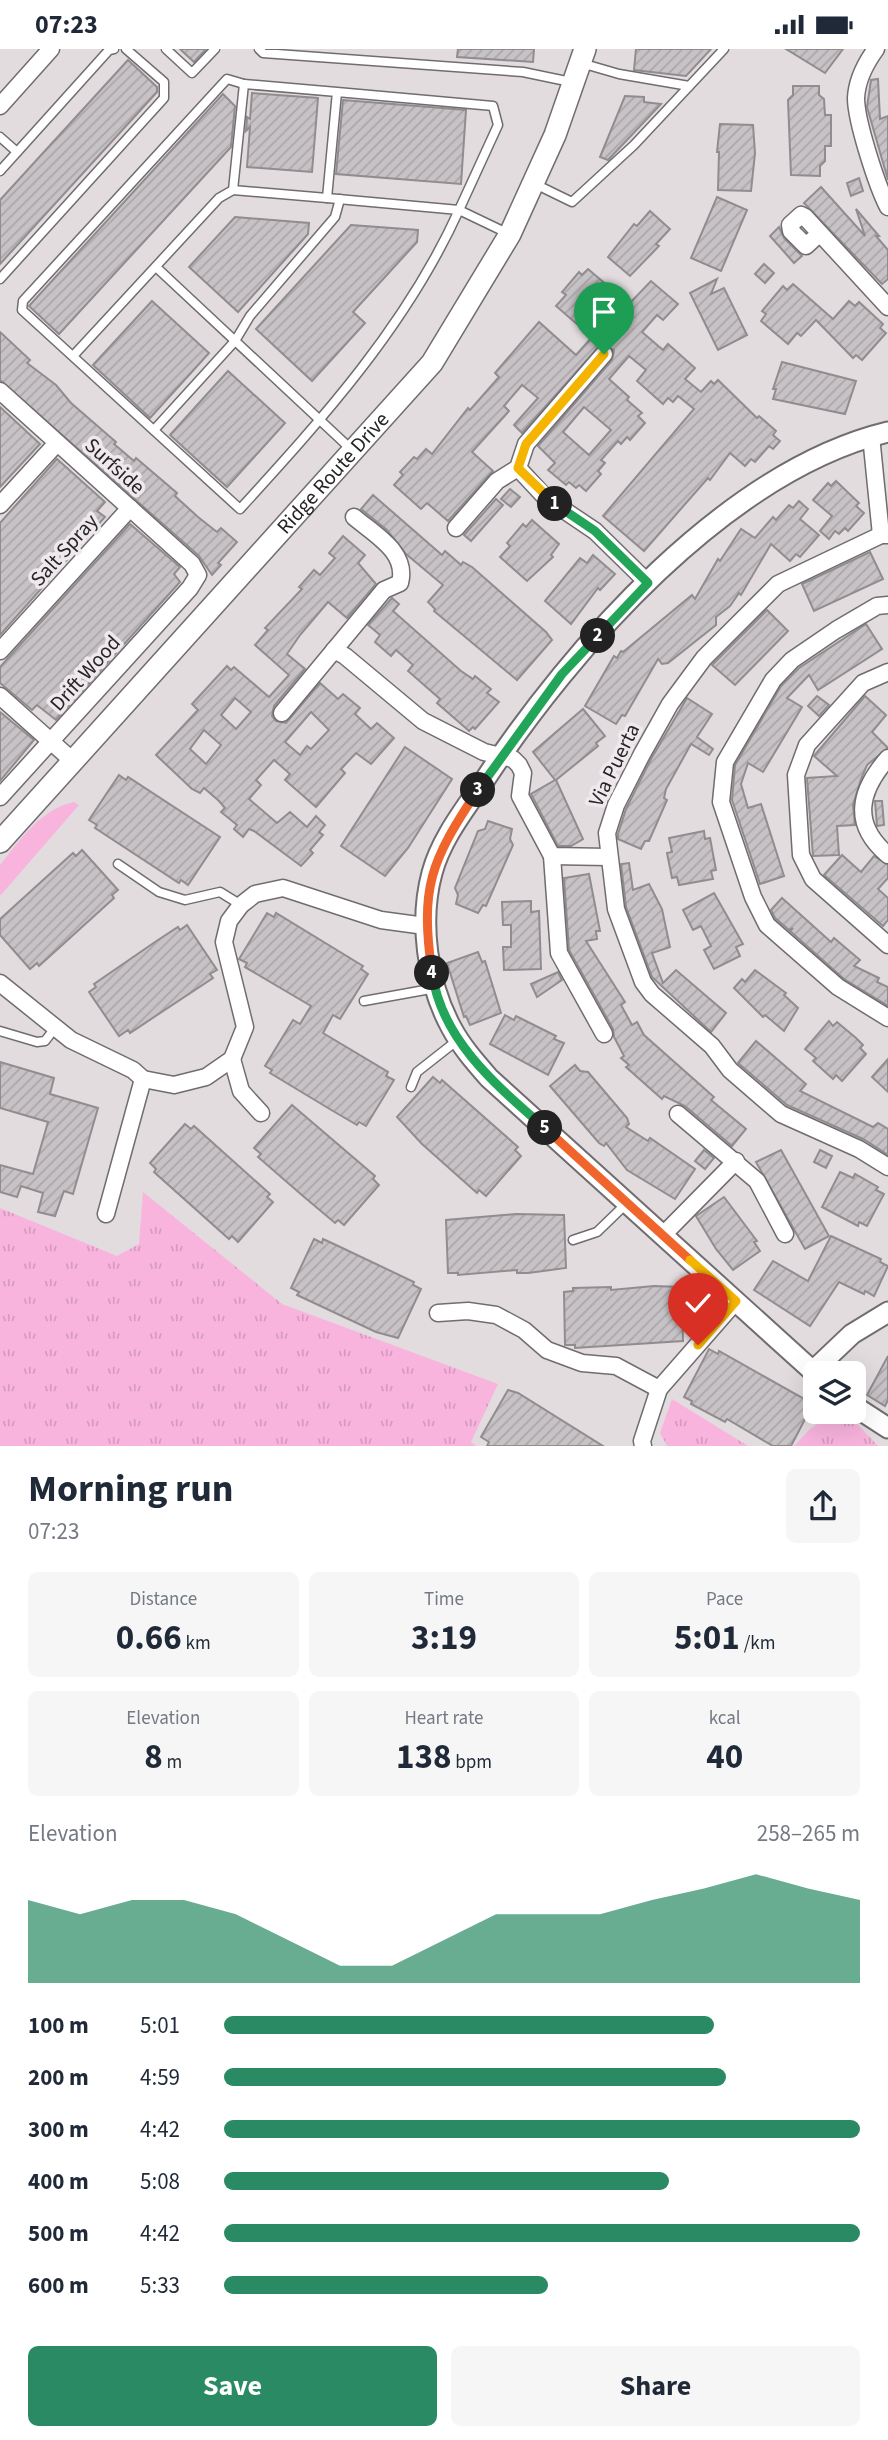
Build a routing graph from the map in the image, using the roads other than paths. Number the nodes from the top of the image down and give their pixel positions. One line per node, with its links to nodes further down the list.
1 (51, 49): 13 (street)
2 (114, 49): 15 (lane)
3 (127, 49): 26 (lane)
4 (166, 49): 5 (lane)
5 (215, 49)
6 (258, 49): 9 (lane)
7 (724, 49): 11 (lane)
8 (876, 49): 21 (street)
9 (580, 65): 11 (lane); 17 (main road, Ridge Route Drive)
10 (244, 84): 12 (lane); 18 (lane); 30 (lane)
11 (689, 86): 17 (lane)
12 (337, 92): 19 (lane); 22 (lane)
13 (1, 102)
14 (0, 138): 15 (lane)
15 (17, 152): 16 (lane)
16 (0, 171)
17 (533, 183): 24 (main road, Ridge Route Drive)
18 (233, 190): 19 (lane); 25 (lane)
19 (327, 198): 20 (lane)
20 (340, 199): 22 (lane); 28 (lane)
21 (888, 207)
22 (459, 210): 24 (lane); 32 (lane)
23 (820, 233): 27 (street)
24 (510, 234): 36 (main road, Ridge Route Drive)
25 (156, 267): 28 (lane); 30 (lane)
26 (0, 279)
27 (888, 307)
28 (235, 341): 32 (lane); 33 (lane)
29 (604, 354): 37 (street)
30 (73, 356): 33 (lane)
31 (0, 391): 35 (street, Surfside)
32 (321, 421): 33 (lane); 36 (lane)
33 (153, 430)
34 (879, 434): 42 (street); 44 (street)
35 (57, 443): 38 (street); 39 (street, Surfside)
36 (353, 451): 54 (main road, Ridge Route Drive)
37 (518, 468): 41 (street); 44 (street)
38 (0, 505)
39 (130, 508): 43 (street, Surfside); 47 (street, Salt Spray)
40 (354, 517): 46 (street)
41 (456, 528)
42 (884, 535): 59 (street, Via Puerta)
43 (198, 575): 51 (street, Drift Wood)
44 (648, 583): 52 (street)
45 (888, 605): 67 (street)
46 (334, 650): 50 (street); 52 (street)
47 (0, 651)
48 (888, 673): 63 (street)
49 (0, 696): 51 (street)
50 (282, 713)
51 (51, 741): 54 (street); 55 (street, Drift Wood)
52 (500, 756): 58 (street); 62 (street)
53 (888, 758): 57 (street)
54 (74, 762): 56 (main road, Ridge Route Drive)
55 (0, 797)
56 (0, 842)
57 (888, 855)
58 (552, 856): 59 (street); 70 (street)
59 (608, 857): 78 (street, Via Puerta)
60 (118, 864): 61 (lane)
61 (241, 905): 62 (street); 72 (street)
62 (425, 926): 65 (street)
63 (888, 945)
64 (1, 988): 68 (street)
65 (436, 988): 66 (lane); 71 (street)
66 (364, 1001)
67 (888, 1018)
68 (55, 1028): 69 (lane); 73 (street)
69 (0, 1031)
70 (604, 1034)
71 (459, 1039): 74 (lane); 79 (street)
72 (232, 1059): 73 (street); 75 (street)
73 (143, 1079): 80 (street)
74 (411, 1087)
75 (261, 1113)
76 (678, 1114): 77 (street)
77 (736, 1161): 81 (street); 82 (street)
78 (888, 1167)
79 (627, 1203): 82 (street); 83 (lane)
80 (106, 1214)
81 (785, 1234)
82 (663, 1235): 84 (street)
83 (573, 1240)
84 (736, 1301): 87 (street); 89 (street)
85 (888, 1312): 88 (street)
86 (438, 1313): 89 (street)
87 (803, 1361)
88 (826, 1361)
89 (659, 1388): 92 (street)
90 (866, 1414): 91 (street)
91 (888, 1428)
92 (643, 1446)

